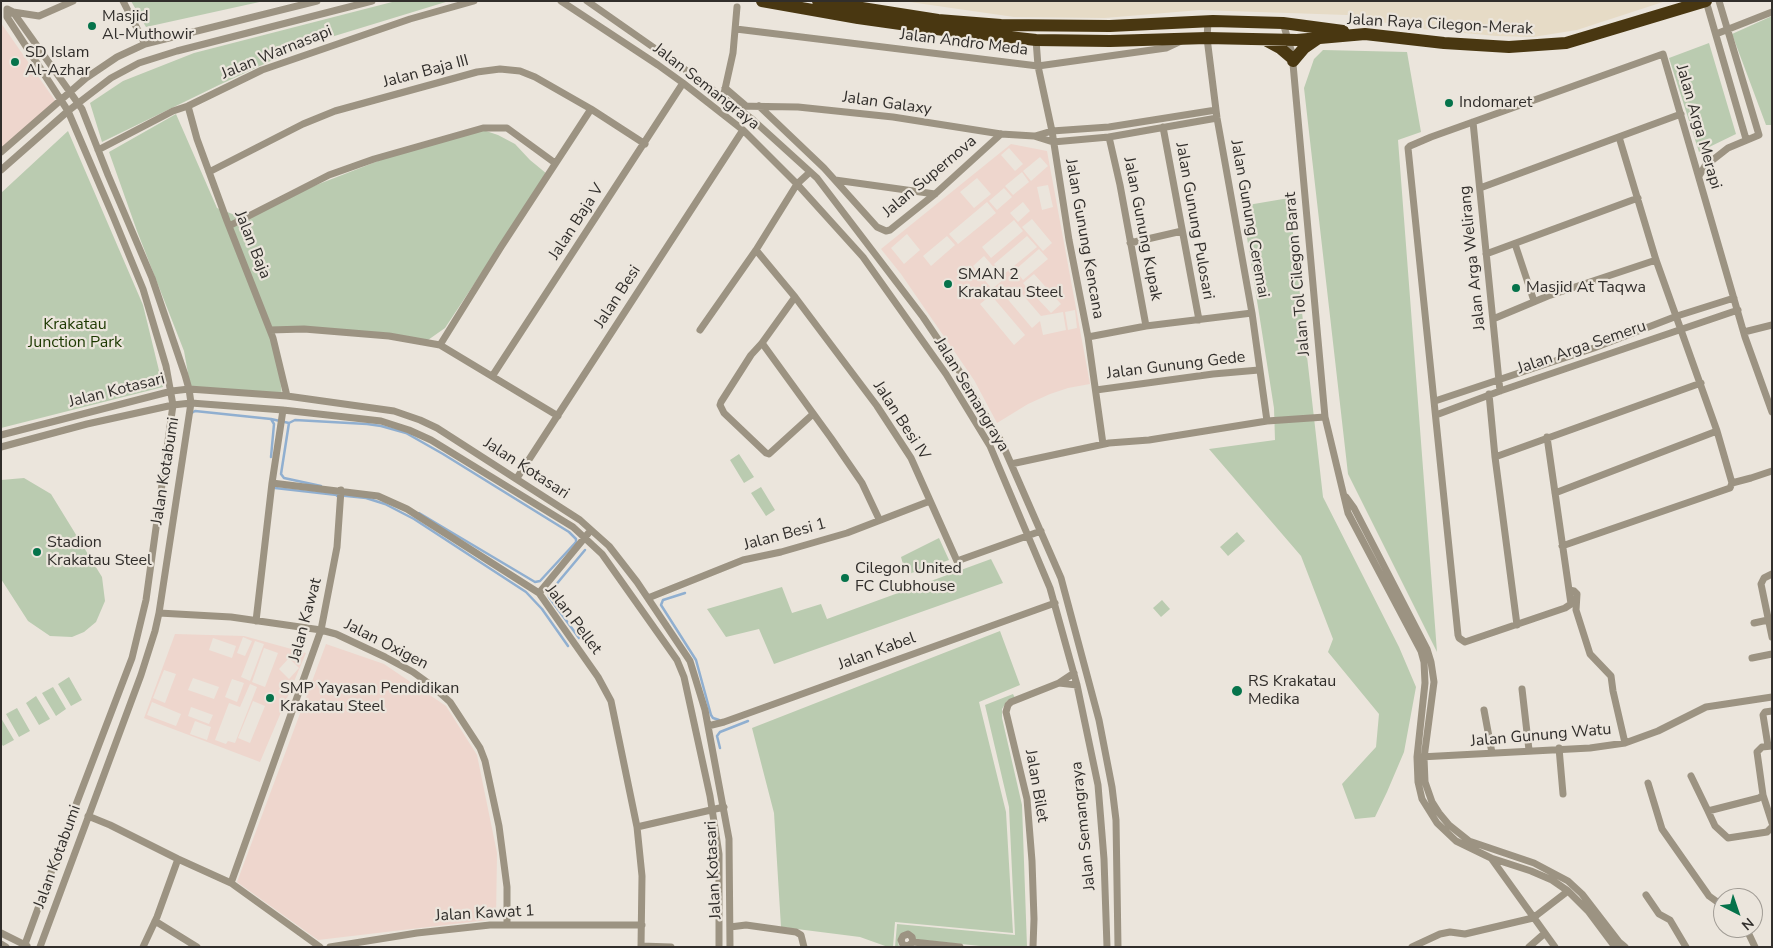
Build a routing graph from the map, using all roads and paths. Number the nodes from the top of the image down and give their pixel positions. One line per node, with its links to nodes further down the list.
1 (73, 1): 14 (street)
2 (123, 1): 27 (street)
3 (318, 1): 27 (street)
4 (372, 1): 35 (street)
5 (474, 1): 36 (street, Jalan Warnasapi)
6 (560, 1): 30 (street, Jalan Semangraya)
7 (587, 1): 33 (street, Jalan Semangraya)
8 (762, 1): 25 (highway, Jalan Raya Cilegon-Merak)
9 (818, 1): 15 (highway)
10 (1706, 1): 19 (highway, Jalan Raya Cilegon-Merak); 20 (street)
11 (1719, 1): 18 (street)
12 (737, 7): 17 (street)
13 (1772, 12): 18 (street)
14 (10, 14): 32 (street, Jalan Kotabumi); 34 (street, Jalan Kotabumi)
15 (1208, 22): 16 (highway); 22 (street, Jalan Gunung Ceremai)
16 (1289, 24): 19 (highway); 26 (street); 26 (street)
17 (736, 29): 29 (street, Jalan Andro Meda); 31 (street)
18 (1728, 30): 20 (street); 52 (street)
19 (1365, 34): 23 (highway, Jalan Raya Cilegon-Merak)
20 (1716, 34): 52 (street)
21 (1188, 38): 22 (highway, Jalan Raya Cilegon-Merak); 25 (highway, Jalan Raya Cilegon-Merak); 29 (street, Jalan Andro Meda)
22 (1207, 38): 24 (highway, Jalan Raya Cilegon-Merak); 42 (street, Jalan Gunung Ceremai)
23 (1318, 38): 26 (highway, Jalan Raya Cilegon-Merak); 28 (highway)
24 (1262, 39): 26 (highway, Jalan Raya Cilegon-Merak); 28 (highway)
25 (1036, 40): 29 (street, Jalan Gunung Kencana)
26 (1292, 40): 28 (street)
27 (145, 44): 32 (street)
28 (1292, 58): 112 (street, Jalan Tol Cilegon Barat)
29 (1038, 66): 47 (street, Jalan Gunung Kencana)
30 (683, 83): 46 (street, Jalan Semangraya); 54 (street, Jalan Baja V)
31 (725, 88): 33 (street); 38 (street)
32 (71, 92): 34 (street); 35 (street, Jalan Kotabumi)
33 (723, 98): 37 (street, Jalan Semangraya)
34 (62, 99): 41 (street, Jalan Kotabumi); 56 (street)
35 (78, 103): 41 (street); 55 (street, Jalan Kotabumi)
36 (188, 106): 55 (street, Jalan Warnasapi); 59 (street, Jalan Baja)
37 (735, 106): 38 (street, Jalan Galaxy); 60 (street, Jalan Semangraya)
38 (747, 106): 39 (street, Jalan Galaxy)
39 (759, 106): 48 (street, Jalan Galaxy); 62 (street)
40 (591, 109): 54 (street, Jalan Baja III); 57 (street); 59 (street, Jalan Baja III)
41 (68, 111): 58 (street); 99 (street, Jalan Kotabumi)
42 (1216, 114): 45 (street, Jalan Galaxy); 47 (street, Jalan Galaxy); 78 (street, Jalan Gunung Ceremai)
43 (1681, 114): 44 (street, Jalan Arga Merapi); 51 (street); 61 (street, Jalan Arga Merapi)
44 (1473, 122): 64 (street, Jalan Arga Welirang); 103 (street, Jalan Arga Merapi)
45 (1163, 127): 50 (street, Jalan Galaxy); 68 (street, Jalan Gunung Pulosari)
46 (742, 130): 63 (street, Jalan Semangraya); 111 (street, Jalan Besi)
47 (1052, 131): 49 (street, Jalan Galaxy); 53 (street, Jalan Gunung Kencana)
48 (1001, 134): 49 (street, Jalan Galaxy); 65 (street, Jalan Supernova)
49 (1034, 136): 53 (street, Jalan Galaxy)
50 (1109, 137): 53 (street, Jalan Galaxy); 69 (street, Jalan Gunung Kupak)
51 (1619, 137): 64 (street); 66 (street)
52 (1746, 139): 61 (street)
53 (1053, 142): 88 (street, Jalan Gunung Kencana)
54 (645, 144): 92 (street, Jalan Baja V)
55 (98, 150): 97 (street, Jalan Kotabumi)
56 (1, 152)
57 (555, 163): 67 (street); 90 (street)
58 (1, 170)
59 (209, 172): 67 (street, Jalan Baja)
60 (810, 172): 63 (street); 121 (street, Jalan Semangraya)
61 (1699, 176): 75 (street, Jalan Arga Merapi)
62 (835, 180): 65 (street); 65 (street, Jalan Supernova)
63 (797, 184): 71 (street); 132 (street, Jalan Semangraya)
64 (1480, 188): 72 (street, Jalan Arga Welirang)
65 (935, 194)
66 (1638, 198): 70 (street); 73 (street)
67 (229, 226): 85 (street, Jalan Baja)
68 (1182, 231): 69 (street); 81 (street, Jalan Gunung Pulosari)
69 (1130, 243): 83 (street, Jalan Gunung Kupak)
70 (1515, 244): 72 (street); 76 (street)
71 (756, 250): 74 (street, Jalan Besi IV); 86 (street)
72 (1486, 254): 80 (street, Jalan Arga Welirang)
73 (1656, 260): 76 (street); 79 (street)
74 (795, 296): 89 (street); 128 (street, Jalan Besi IV)
75 (1734, 298): 77 (street, Jalan Arga Merapi); 79 (street, Jalan Arga Semeru)
76 (1534, 301): 80 (street)
77 (1738, 310): 84 (street, Jalan Arga Semeru); 87 (street, Jalan Arga Merapi)
78 (1252, 313): 81 (street); 91 (street, Jalan Gunung Ceremai)
79 (1677, 316): 84 (street); 93 (street, Jalan Arga Semeru)
80 (1493, 319): 93 (street, Jalan Arga Welirang)
81 (1198, 320): 83 (street)
82 (1772, 325): 87 (street)
83 (1146, 326): 88 (street)
84 (1681, 329): 95 (street); 100 (street, Jalan Arga Semeru)
85 (270, 330): 90 (street); 102 (street, Jalan Baja)
86 (700, 330)
87 (1744, 332): 96 (street, Jalan Arga Merapi)
88 (1088, 337): 98 (street, Jalan Gunung Kencana)
89 (762, 343): 109 (street); 109 (street)
90 (440, 344): 92 (street)
91 (1259, 370): 98 (street, Jalan Gunung Gede); 113 (street, Jalan Gunung Ceremai)
92 (493, 375): 111 (street)
93 (1498, 380): 100 (street, Jalan Arga Welirang); 103 (street, Jalan Arga Semeru)
94 (1772, 381): 96 (street)
95 (1701, 383): 115 (street); 117 (street)
96 (1763, 384): 108 (street, Jalan Arga Merapi)
97 (189, 389): 99 (street, Jalan Kotasari); 102 (street, Jalan Kotasari); 104 (street, Jalan Kotabumi)
98 (1096, 390): 118 (street, Jalan Gunung Kencana)
99 (172, 391): 105 (street, Jalan Kotabumi); 116 (street, Jalan Kotasari)
100 (1500, 391): 101 (street, Jalan Arga Semeru)
101 (1489, 394): 110 (street, Jalan Arga Semeru); 120 (street)
102 (287, 396): 106 (street, Jalan Kotasari)
103 (1435, 401): 110 (street)
104 (190, 403): 105 (street, Jalan Kotasari); 107 (street, Jalan Kotasari); 140 (street, Jalan Kotabumi)
105 (173, 405): 119 (street, Jalan Kotasari); 149 (street, Jalan Kotabumi)
106 (394, 411): 114 (street); 123 (street, Jalan Kotasari)
107 (283, 412): 114 (street, Jalan Kotasari); 124 (street)
108 (1772, 412)
109 (813, 414): 129 (street)
110 (1436, 414): 144 (street)
111 (558, 416): 123 (street, Jalan Besi)
112 (1325, 417): 113 (street); 164 (street, Jalan Tol Cilegon Barat)
113 (1267, 421): 118 (street)
114 (391, 424): 133 (street, Jalan Kotasari)
115 (1717, 431): 125 (street); 126 (street)
116 (1, 434)
117 (1547, 437): 120 (street); 126 (street)
118 (1103, 444): 121 (street)
119 (1, 447)
120 (1495, 456): 144 (street)
121 (1011, 464): 131 (street, Jalan Semangraya)
122 (1772, 471): 125 (street)
123 (517, 478): 130 (street, Jalan Kotasari)
124 (272, 482): 127 (street, Jalan Pellet); 142 (street)
125 (1732, 483): 134 (street)
126 (1555, 493): 134 (street)
127 (341, 494): 137 (street, Jalan Pellet); 145 (street, Jalan Kawat)
128 (930, 501): 129 (street, Jalan Besi 1); 132 (street, Jalan Besi IV)
129 (879, 519): 138 (street, Jalan Besi 1)
130 (591, 530): 133 (street); 138 (street, Jalan Kotasari)
131 (1041, 531): 132 (street); 176 (street, Jalan Semangraya)
132 (1028, 536): 139 (street, Jalan Semangraya)
133 (585, 537): 137 (street); 170 (street, Jalan Kotasari)
134 (1562, 546): 136 (street)
135 (1772, 574): 141 (street)
136 (1569, 590): 144 (street); 159 (street)
137 (539, 593): 174 (street, Jalan Pellet)
138 (648, 598): 158 (street, Jalan Kotasari)
139 (1055, 603): 150 (street, Jalan Semangraya); 158 (street, Jalan Kabel)
140 (159, 613): 142 (street, Jalan Oxigen); 151 (street, Jalan Kotabumi)
141 (1768, 620): 143 (street); 146 (street)
142 (256, 621): 145 (street, Jalan Oxigen)
143 (1754, 623)
144 (1517, 625)
145 (321, 630): 180 (street, Jalan Kawat); 186 (street, Jalan Oxigen)
146 (1772, 636)
147 (1772, 654): 148 (street)
148 (1752, 658)
149 (128, 671): 151 (street); 193 (street, Jalan Kotabumi)
150 (1074, 672): 152 (street, Jalan Bilet); 153 (street, Jalan Semangraya)
151 (141, 675): 172 (street, Jalan Kotabumi)
152 (1059, 684): 153 (street); 206 (street, Jalan Bilet)
153 (1078, 685): 179 (street, Jalan Semangraya)
154 (1522, 689): 162 (street)
155 (1772, 697): 159 (street, Jalan Gunung Watu)
156 (1484, 710): 163 (street)
157 (1772, 711): 160 (street)
158 (712, 725): 169 (street, Jalan Kotasari)
159 (1625, 743): 161 (street, Jalan Gunung Watu)
160 (1770, 746): 168 (street)
161 (1559, 748): 162 (street, Jalan Gunung Watu); 167 (street)
162 (1529, 750): 163 (street, Jalan Gunung Watu)
163 (1492, 753): 164 (street, Jalan Gunung Watu)
164 (1421, 757): 177 (street); 213 (street)
165 (1691, 776): 171 (street)
166 (1648, 783): 183 (street)
167 (1563, 794)
168 (1762, 795): 171 (street); 173 (street)
169 (724, 807): 170 (street); 188 (street, Jalan Kotasari)
170 (712, 809): 174 (street); 202 (street, Jalan Kotasari)
171 (1708, 811): 175 (street)
172 (88, 816): 178 (street); 195 (street, Jalan Kotabumi)
173 (1772, 823)
174 (637, 827): 187 (street, Jalan Pellet)
175 (1772, 827)
176 (1118, 858): 179 (street); 208 (street, Jalan Semangraya)
177 (1491, 858): 181 (street); 184 (street)
178 (178, 859): 180 (street); 185 (street)
179 (1104, 859): 207 (street, Jalan Semangraya)
180 (231, 884): 198 (street)
181 (1568, 891): 184 (street); 212 (street)
182 (1646, 895): 214 (street)
183 (1713, 899)
184 (1534, 918): 190 (street); 209 (street)
185 (155, 921): 196 (street); 197 (street)
186 (507, 924): 187 (street, Jalan Kawat 1); 199 (street, Jalan Kawat 1)
187 (642, 925): 200 (street, Jalan Pellet)
188 (730, 926): 203 (street, Jalan Kotasari); 204 (street)
189 (1, 932): 193 (street)
190 (1545, 933): 210 (street); 211 (street)
191 (913, 942): 205 (street)
192 (1, 944): 194 (street)
193 (26, 946)
194 (6, 947)
195 (40, 947)
196 (143, 947)
197 (197, 947)
198 (320, 947)
199 (330, 947)
200 (641, 947): 201 (street)
201 (671, 947)
202 (718, 947)
203 (730, 947)
204 (804, 947)
205 (960, 947)
206 (1033, 947)
207 (1107, 947)
208 (1118, 947)
209 (1412, 947)
210 (1529, 947)
211 (1555, 947)
212 (1615, 947)
213 (1625, 947)
214 (1686, 947)

